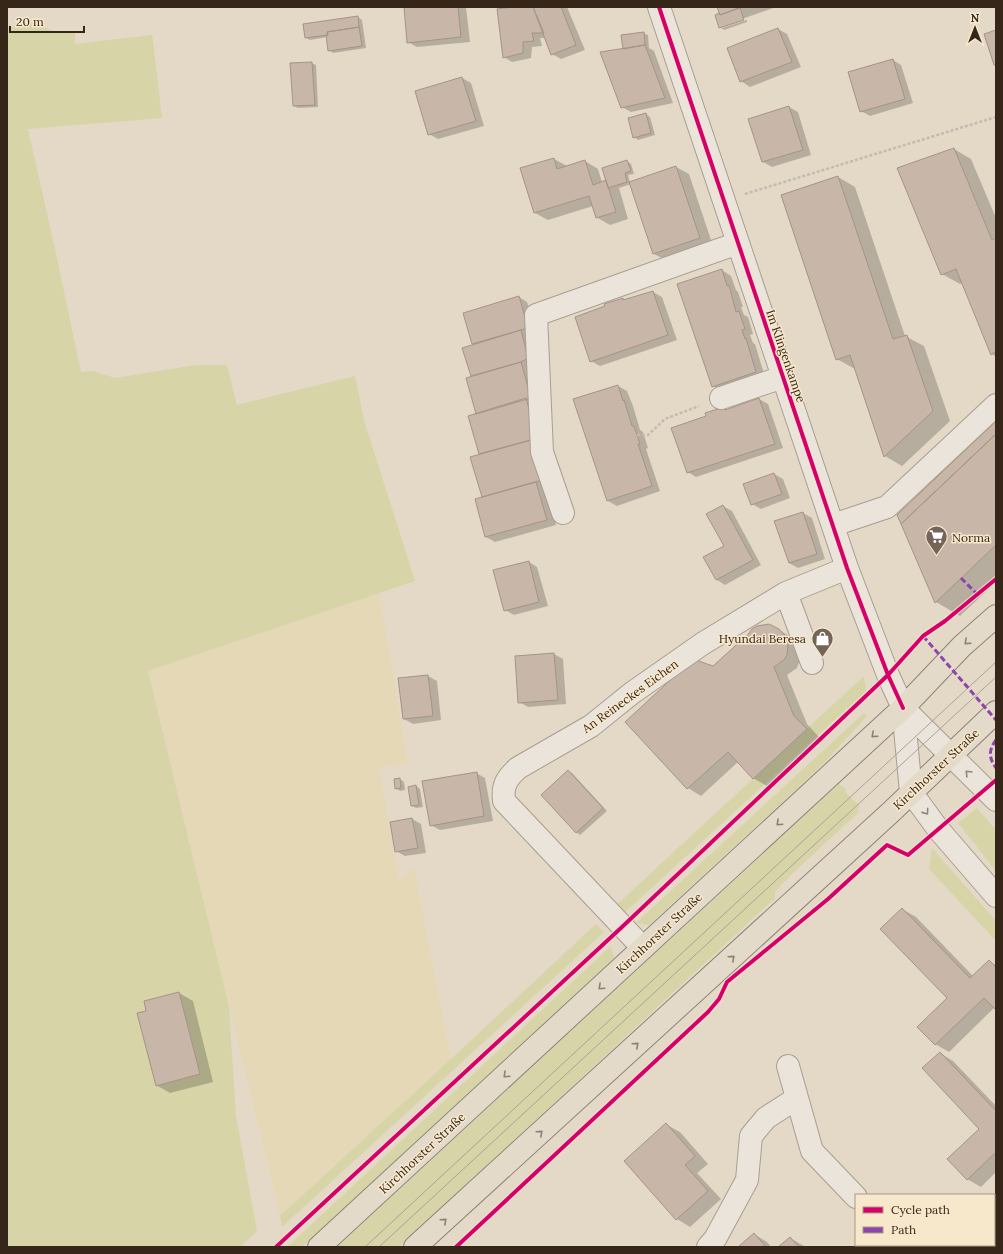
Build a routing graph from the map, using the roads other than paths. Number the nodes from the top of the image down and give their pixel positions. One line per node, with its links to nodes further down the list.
1 (659, 7): 2 (street, Im Klingenkampe)
2 (738, 243): 3 (street, Im Klingenkampe); 6 (street)
3 (783, 377): 4 (street); 7 (street, Im Klingenkampe)
4 (721, 398)
5 (996, 405): 7 (street)
6 (563, 513)
7 (833, 525): 8 (street, Im Klingenkampe)
8 (847, 568): 9 (street, An Reineckes Eichen); 12 (street, Im Klingenkampe)
9 (786, 593): 11 (street); 18 (street, An Reineckes Eichen)
10 (996, 616): 12 (main road, Kirchhorster Straße, one-way to 12)
11 (812, 663)
12 (903, 708): 14 (street); 15 (street); 18 (main road, Kirchhorster Straße, one-way to 18)
13 (996, 712): 14 (main road, Kirchhorster Straße)
14 (951, 756): 15 (main road, Kirchhorster Straße); 16 (street, one-way to 14)
15 (911, 792): 17 (street, one-way to 17); 23 (main road, Kirchhorster Straße, one-way to 15)
16 (996, 800)
17 (996, 896)
18 (643, 948): 22 (main road, Kirchhorster Straße, one-way to 22)
19 (788, 1066): 20 (street)
20 (797, 1098): 21 (street); 24 (street)
21 (855, 1196)
22 (319, 1247)
23 (415, 1247)
24 (708, 1247)

